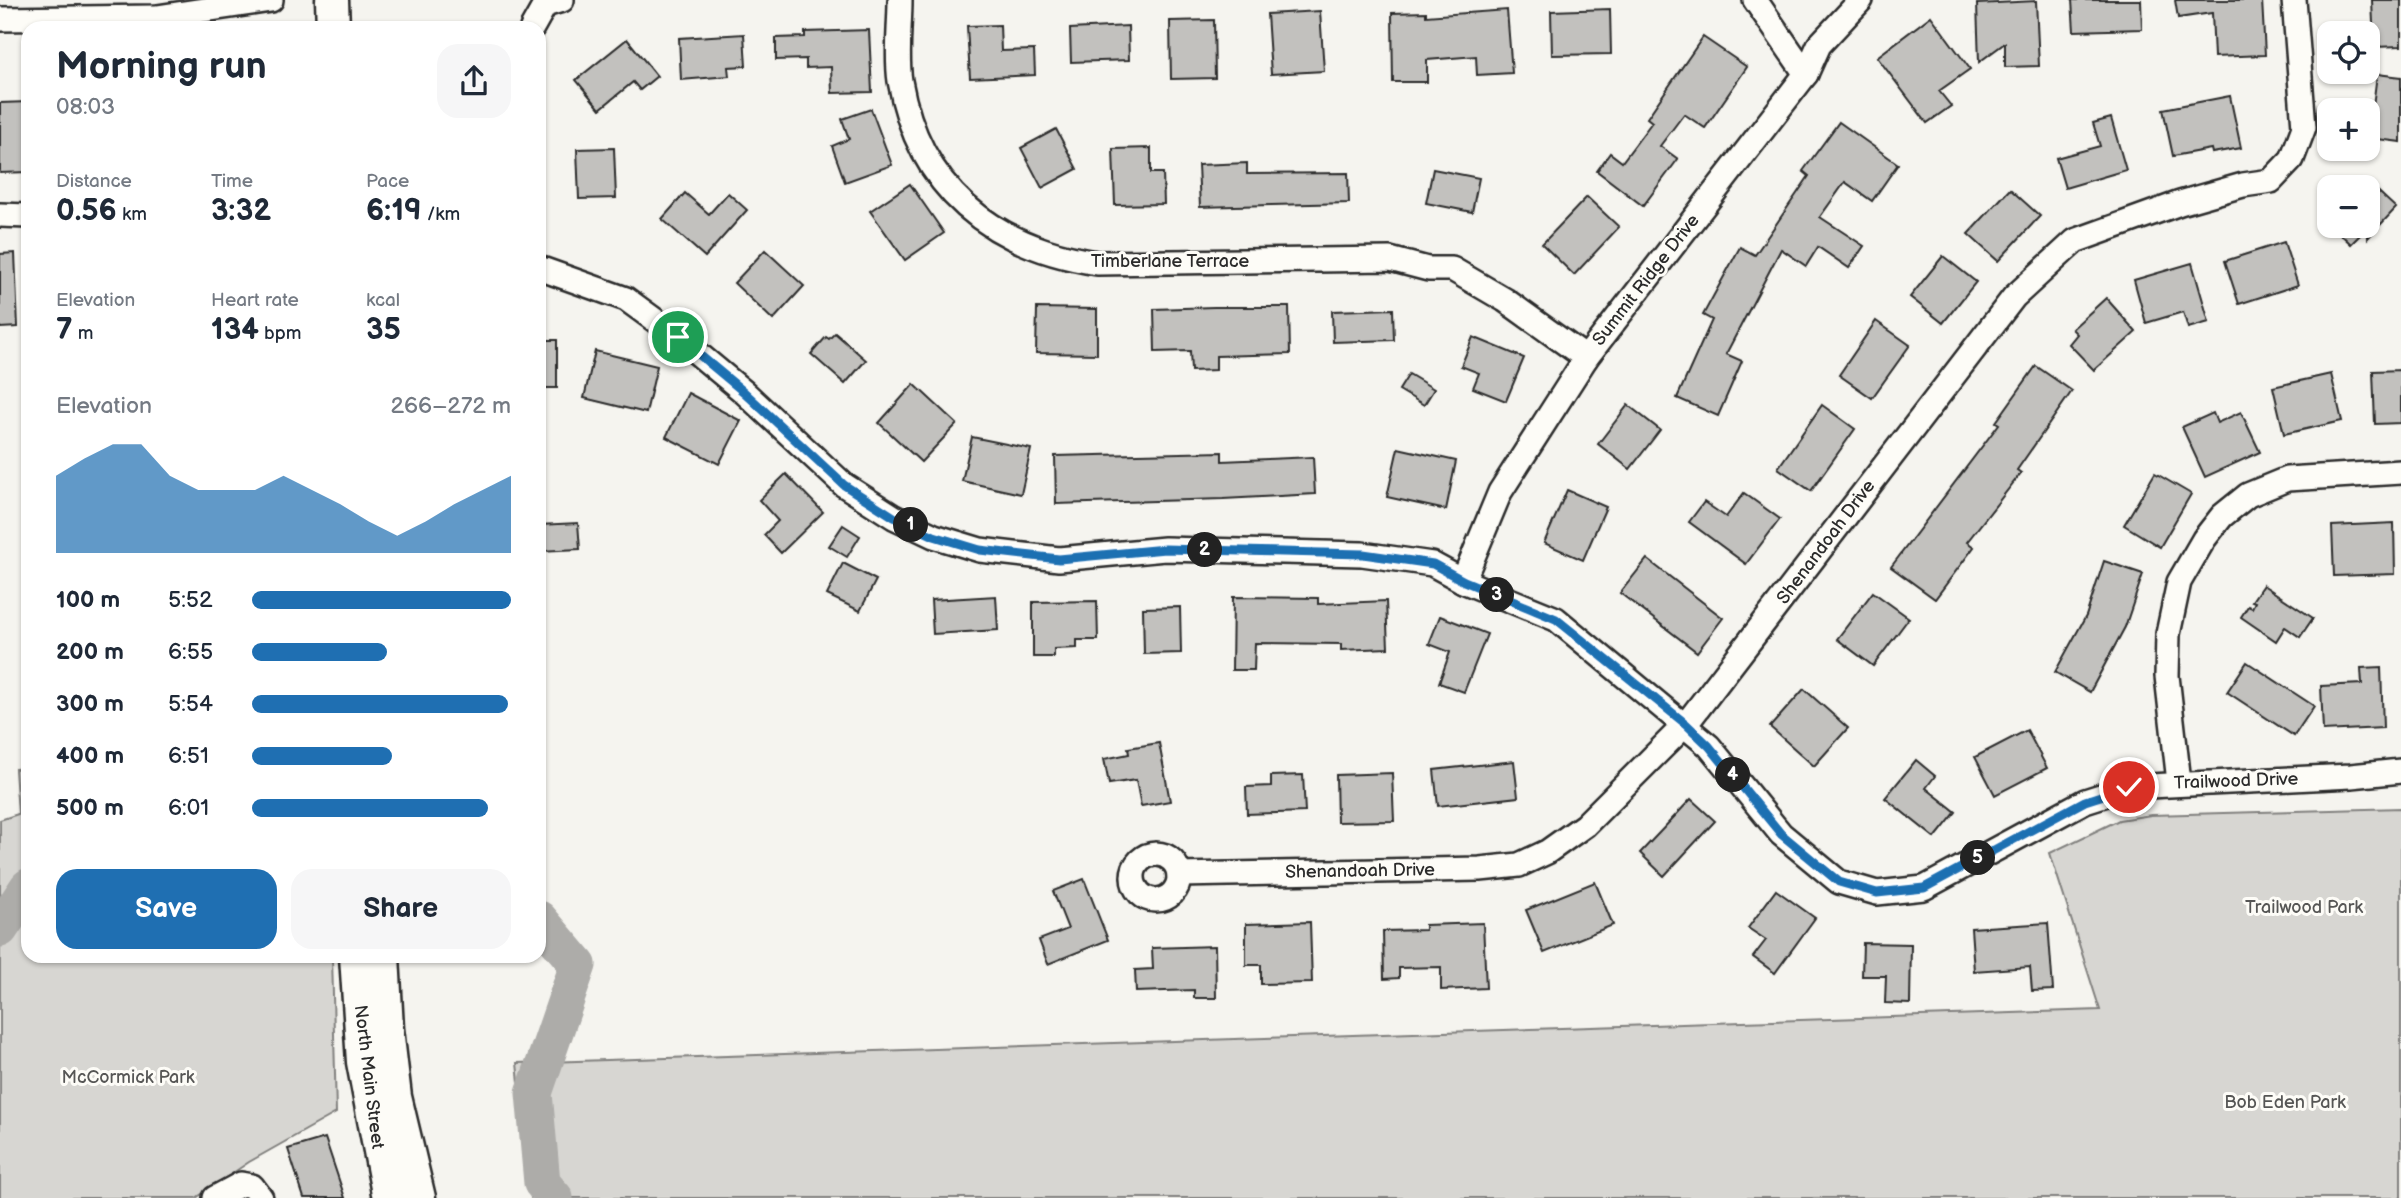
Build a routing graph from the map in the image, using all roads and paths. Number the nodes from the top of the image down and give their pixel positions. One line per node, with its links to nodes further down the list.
1 (271, 0): 8 (street)
2 (332, 0): 9 (main road)
3 (562, 0): 10 (street)
4 (900, 0): 15 (street, Timberlane Terrace)
5 (1755, 0): 11 (street)
6 (1861, 0): 11 (street, Summit Ridge Drive)
7 (2294, 0): 18 (street, Shenandoah Drive)
8 (0, 19)
9 (333, 21)
10 (536, 21)
11 (1806, 74): 15 (street, Summit Ridge Drive)
12 (0, 215): 13 (street)
13 (21, 216)
14 (546, 267): 17 (street, Trailwood Drive)
15 (1586, 358): 17 (street, Summit Ridge Drive)
16 (2401, 472): 20 (street)
17 (1464, 581): 18 (street, Trailwood Drive)
18 (1686, 724): 20 (street, Trailwood Drive); 21 (street, Shenandoah Drive)
19 (2401, 771): 20 (street, Trailwood Drive)
20 (2179, 782)
21 (1179, 875)
22 (370, 963): 26 (main road, North Main Street)
23 (371, 963): 27 (main road, North Main Street)
24 (215, 1198): 25 (street)
25 (261, 1198)
26 (389, 1198)
27 (419, 1198)

